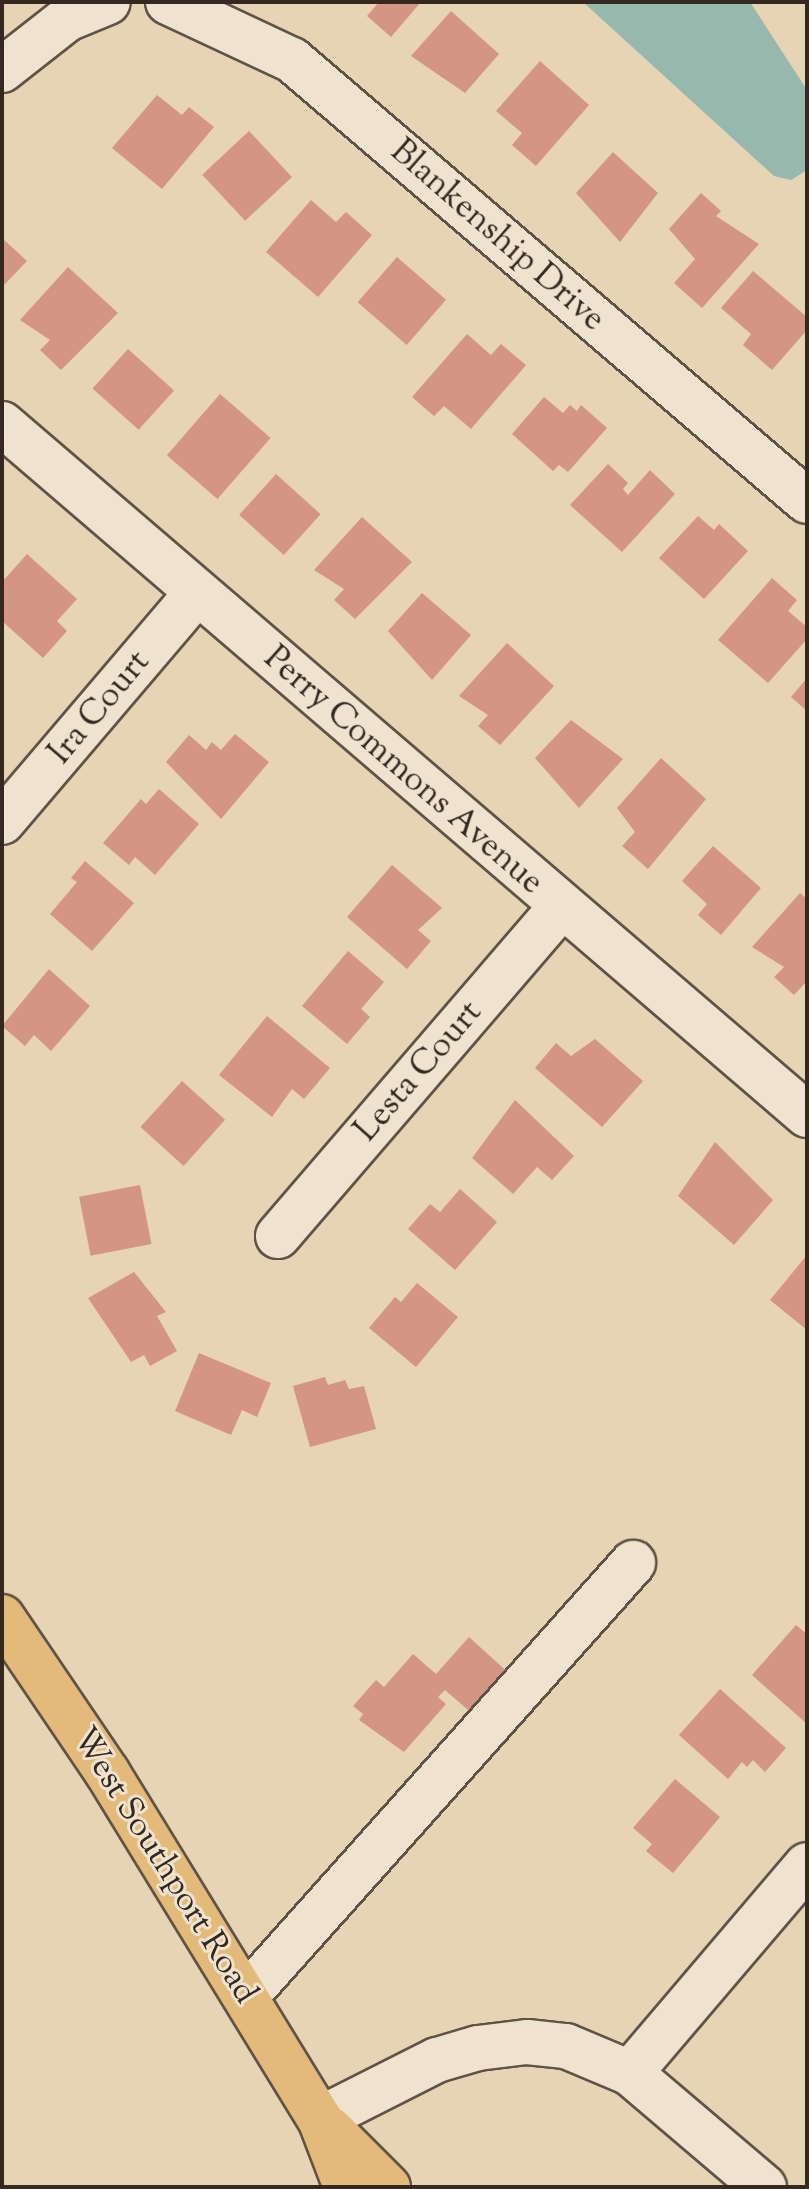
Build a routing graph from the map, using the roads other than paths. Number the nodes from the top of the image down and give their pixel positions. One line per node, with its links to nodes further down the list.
1 (108, 2): 3 (street)
2 (168, 2): 5 (street, Blankenship Drive)
3 (2, 70)
4 (2, 424): 6 (street, Perry Commons Avenue)
5 (807, 501)
6 (197, 593): 7 (street, Ira Court); 8 (street, Perry Commons Avenue)
7 (2, 822)
8 (560, 908): 9 (street, Perry Commons Avenue); 10 (street, Lesta Court)
9 (807, 1115)
10 (278, 1236)
11 (633, 1563): 14 (street)
12 (2, 1617): 14 (main road, West Southport Road)
13 (807, 1865): 15 (street)
14 (246, 1996): 16 (main road, West Southport Road)
15 (630, 2073): 16 (street); 19 (street)
16 (320, 2119): 17 (main road, West Southport Road); 18 (main road, West Southport Road)
17 (346, 2187)
18 (388, 2187)
19 (764, 2187)

